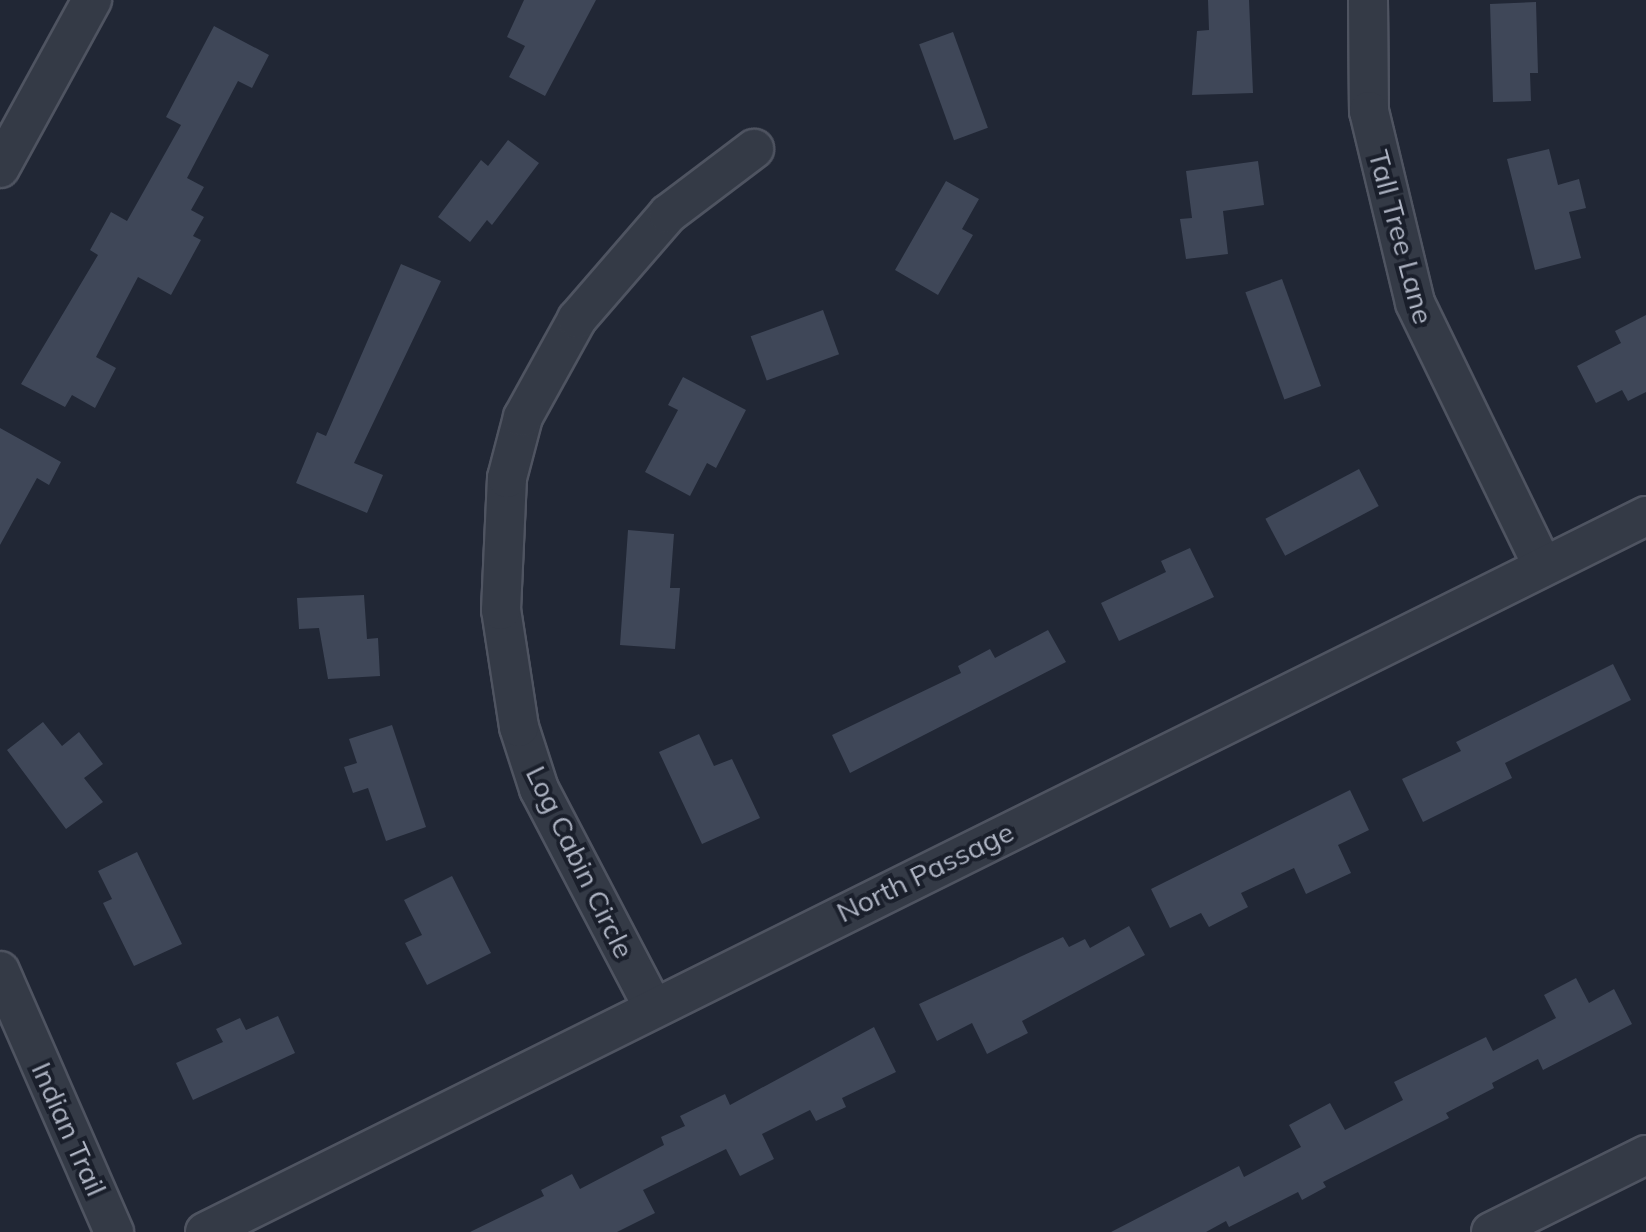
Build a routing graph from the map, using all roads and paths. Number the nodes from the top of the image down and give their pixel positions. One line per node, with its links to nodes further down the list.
1 (92, 0): 4 (street)
2 (1368, 0): 6 (street, Tall Tree Lane)
3 (754, 149): 8 (street, Log Cabin Circle)
4 (0, 168)
5 (1646, 516): 6 (street, North Passage)
6 (1543, 567): 8 (street, North Passage)
7 (0, 971): 10 (street, Indian Trail)
8 (652, 1007): 11 (street, North Passage)
9 (1646, 1155): 12 (street)
10 (114, 1232)
11 (205, 1232)
12 (1492, 1232)

